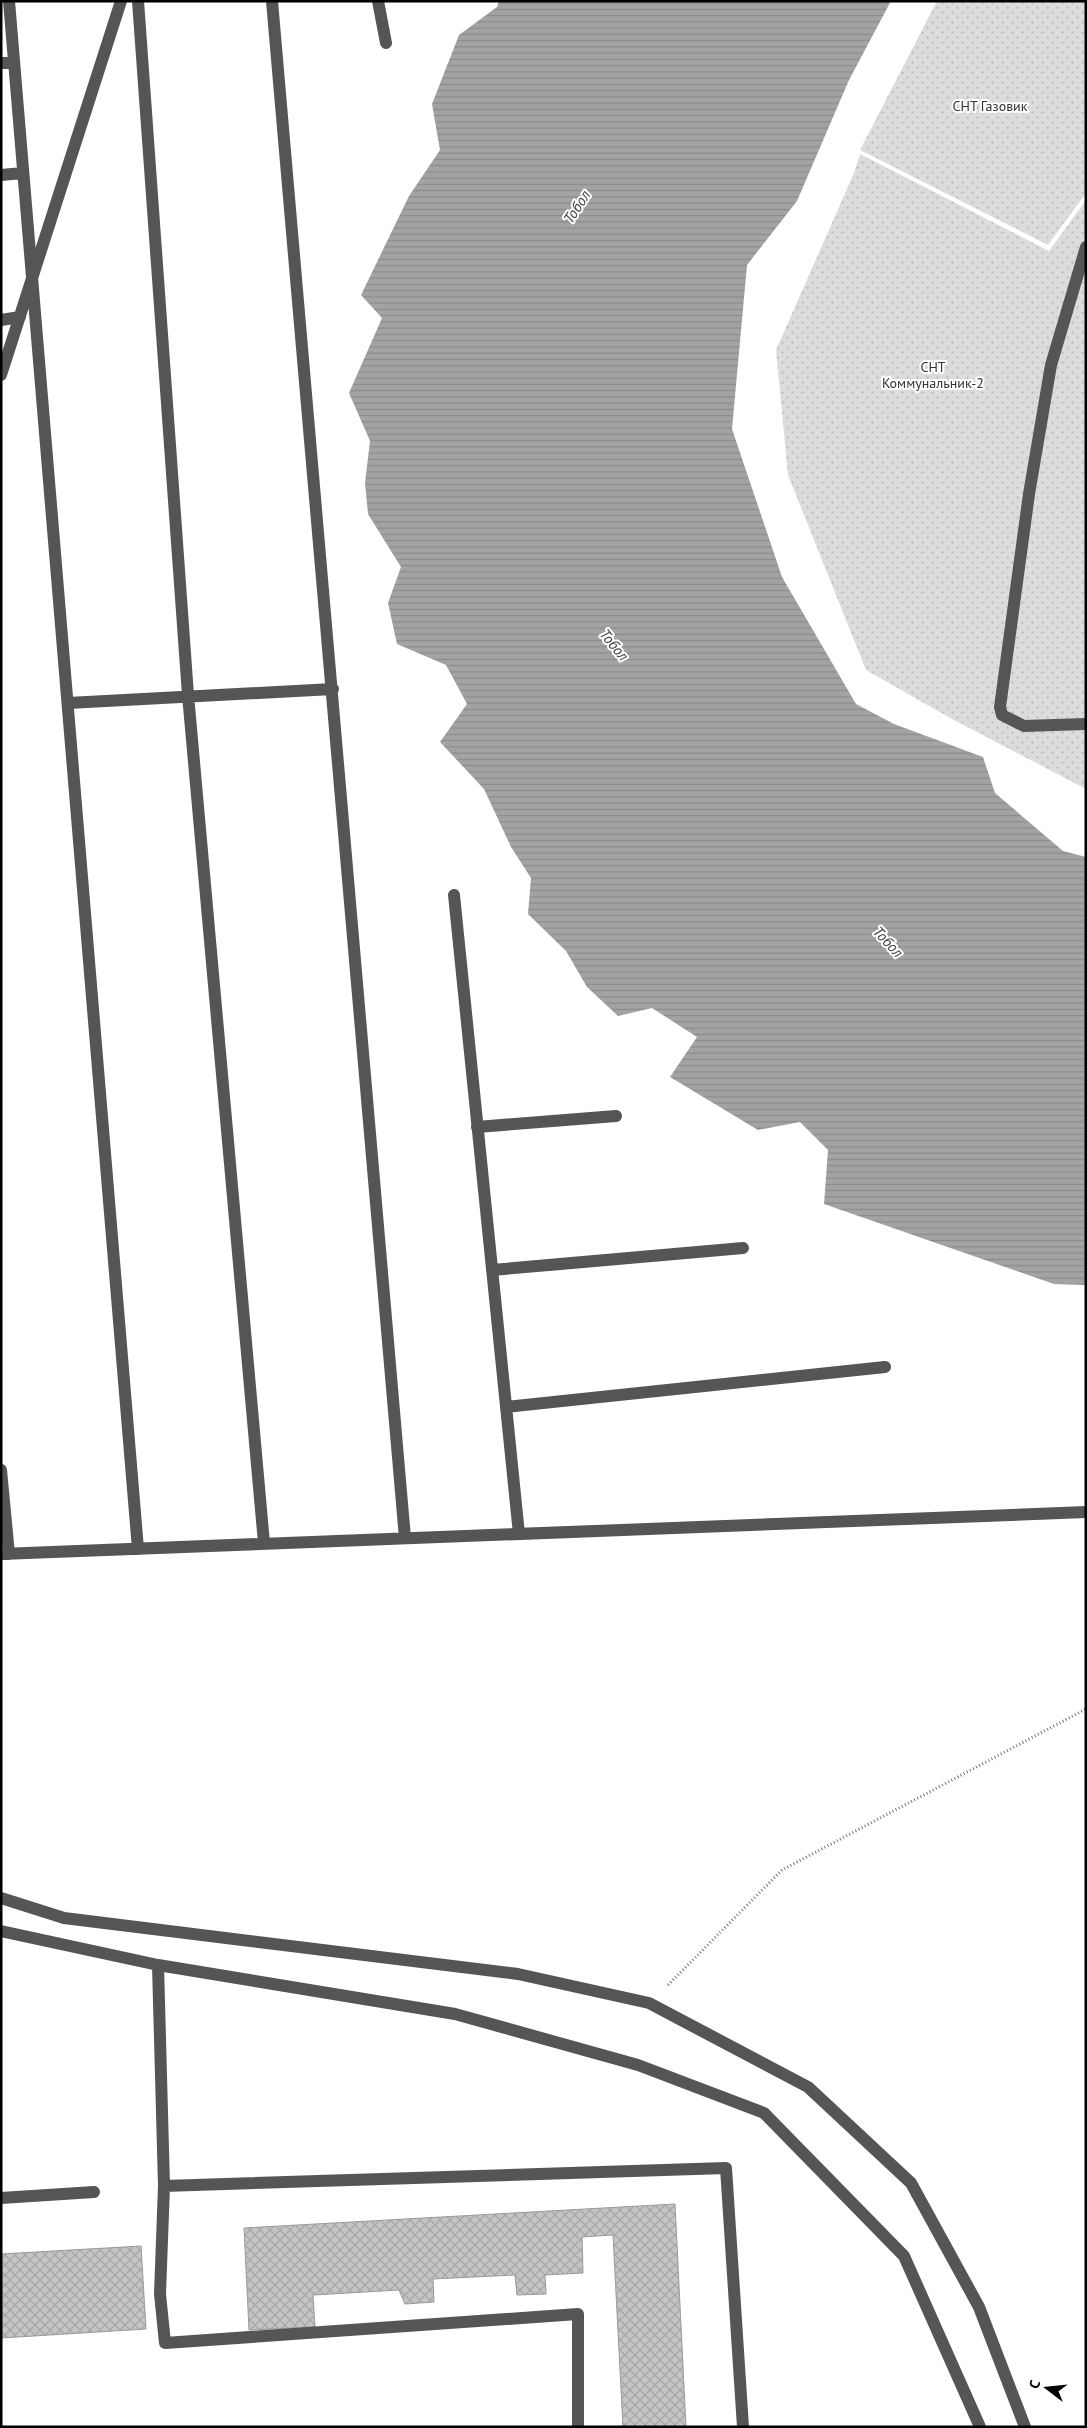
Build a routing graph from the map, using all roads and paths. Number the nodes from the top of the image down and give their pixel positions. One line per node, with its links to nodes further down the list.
1 (9, 1): 7 (street)
2 (121, 1): 11 (street)
3 (138, 1): 16 (street)
4 (272, 1): 15 (street)
5 (378, 1): 6 (street)
6 (386, 43)
7 (8, 63): 8 (street)
8 (24, 173): 9 (street); 11 (street)
9 (1, 176)
10 (1086, 247): 18 (street)
11 (33, 281): 12 (street); 17 (street)
12 (20, 317): 13 (street); 14 (street)
13 (1, 320)
14 (1, 375)
15 (333, 689): 16 (street); 29 (street)
16 (188, 696): 17 (street); 30 (street)
17 (68, 703): 31 (street)
18 (1086, 724)
19 (454, 895): 21 (street)
20 (616, 1116): 21 (street)
21 (477, 1127): 23 (street)
22 (743, 1248): 23 (street)
23 (492, 1270): 25 (street)
24 (885, 1367): 25 (street)
25 (506, 1407): 28 (street)
26 (1, 1470): 32 (street)
27 (1086, 1512): 28 (street)
28 (518, 1534): 29 (street)
29 (405, 1538): 30 (street)
30 (264, 1544): 31 (street)
31 (138, 1549): 32 (street)
32 (5, 1554)
33 (1086, 1709): 37 (path)
34 (1, 1898): 37 (street)
35 (1, 1931): 36 (street)
36 (158, 1965): 38 (street); 43 (street)
37 (650, 2003): 44 (street)
38 (164, 2186): 41 (street); 42 (street)
39 (94, 2192): 40 (street)
40 (1, 2198)
41 (578, 2427)
42 (743, 2427)
43 (980, 2427)
44 (1026, 2427)

